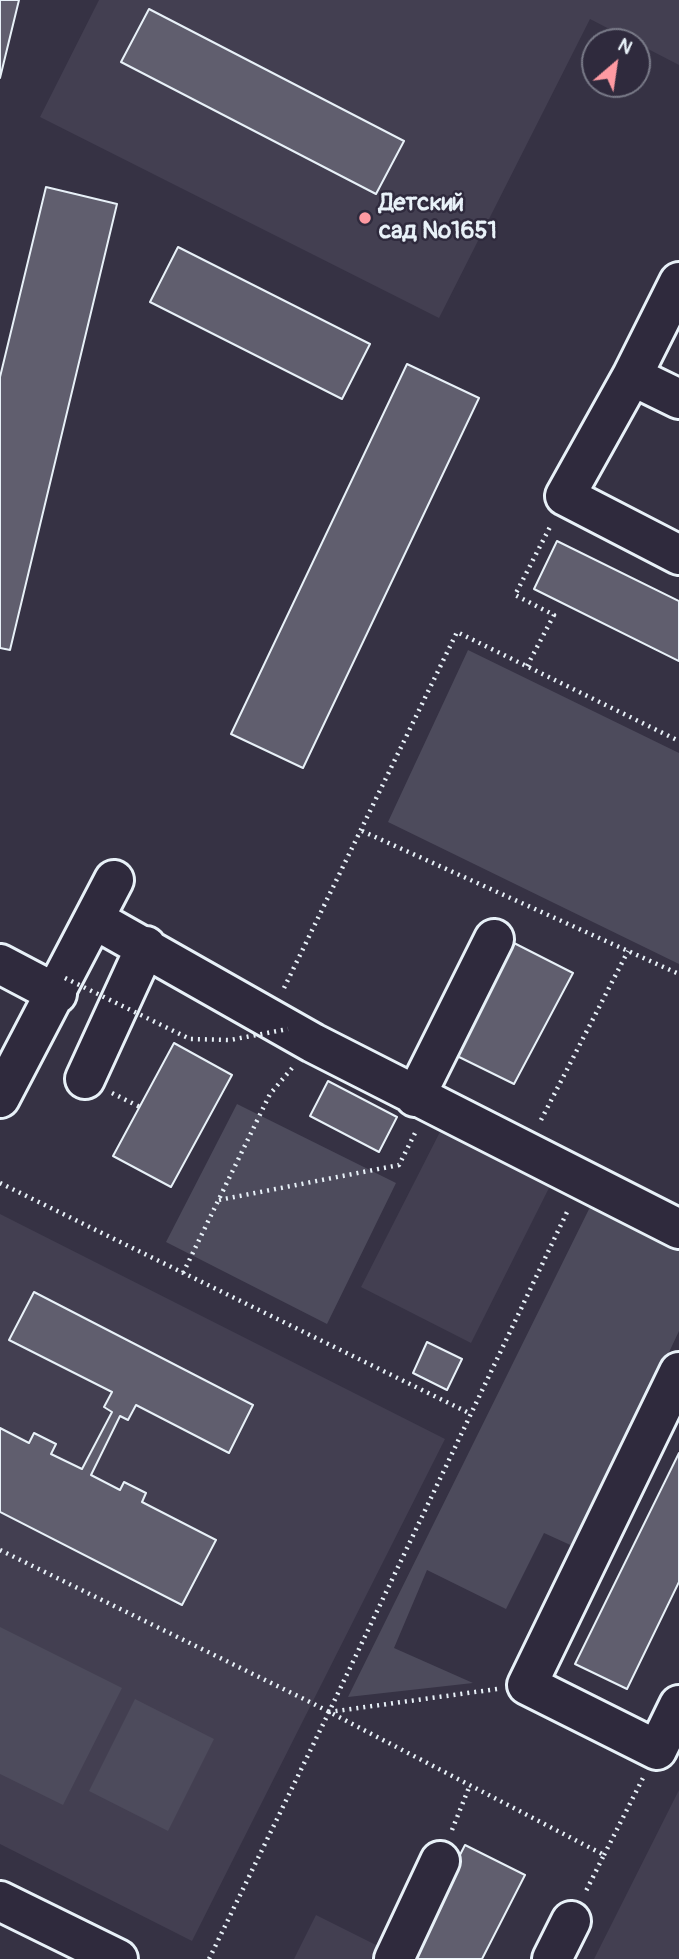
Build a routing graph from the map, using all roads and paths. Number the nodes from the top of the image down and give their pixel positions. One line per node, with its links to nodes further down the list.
1 (679, 282): 2 (lane)
2 (632, 376): 3 (lane); 4 (lane)
3 (679, 399)
4 (565, 496): 5 (lane); 6 (path)
5 (679, 555)
6 (527, 666): 7 (path); 8 (path)
7 (679, 741)
8 (362, 831): 13 (path); 17 (path)
9 (114, 880): 10 (lane)
10 (94, 919): 12 (lane); 16 (lane)
11 (494, 939): 23 (lane)
12 (146, 946): 18 (lane); 19 (lane)
13 (628, 951): 15 (path); 24 (path)
14 (0, 964): 16 (lane)
15 (679, 974)
16 (61, 986): 18 (path, bridge); 22 (lane)
17 (282, 992)
18 (120, 1002): 19 (path, bridge); 20 (lane)
19 (288, 1029): 23 (lane)
20 (85, 1079)
21 (270, 1094): 27 (path)
22 (0, 1098)
23 (423, 1100): 25 (lane); 27 (path)
24 (539, 1124)
25 (582, 1180): 28 (lane); 31 (path)
26 (0, 1183): 29 (path)
27 (218, 1200): 29 (path)
28 (679, 1229)
29 (183, 1273): 31 (path)
30 (679, 1372): 33 (lane)
31 (471, 1414): 35 (path)
32 (0, 1550): 35 (path)
33 (527, 1685): 35 (path); 36 (lane)
34 (679, 1705): 36 (lane)
35 (329, 1712): 37 (path); 43 (path)
36 (657, 1750): 38 (path)
37 (470, 1785): 38 (path); 39 (path)
38 (604, 1855): 41 (path)
39 (440, 1861): 44 (lane)
40 (0, 1901): 42 (lane)
41 (571, 1922): 45 (lane)
42 (118, 1959)
43 (209, 1959)
44 (394, 1959)
45 (552, 1959)

